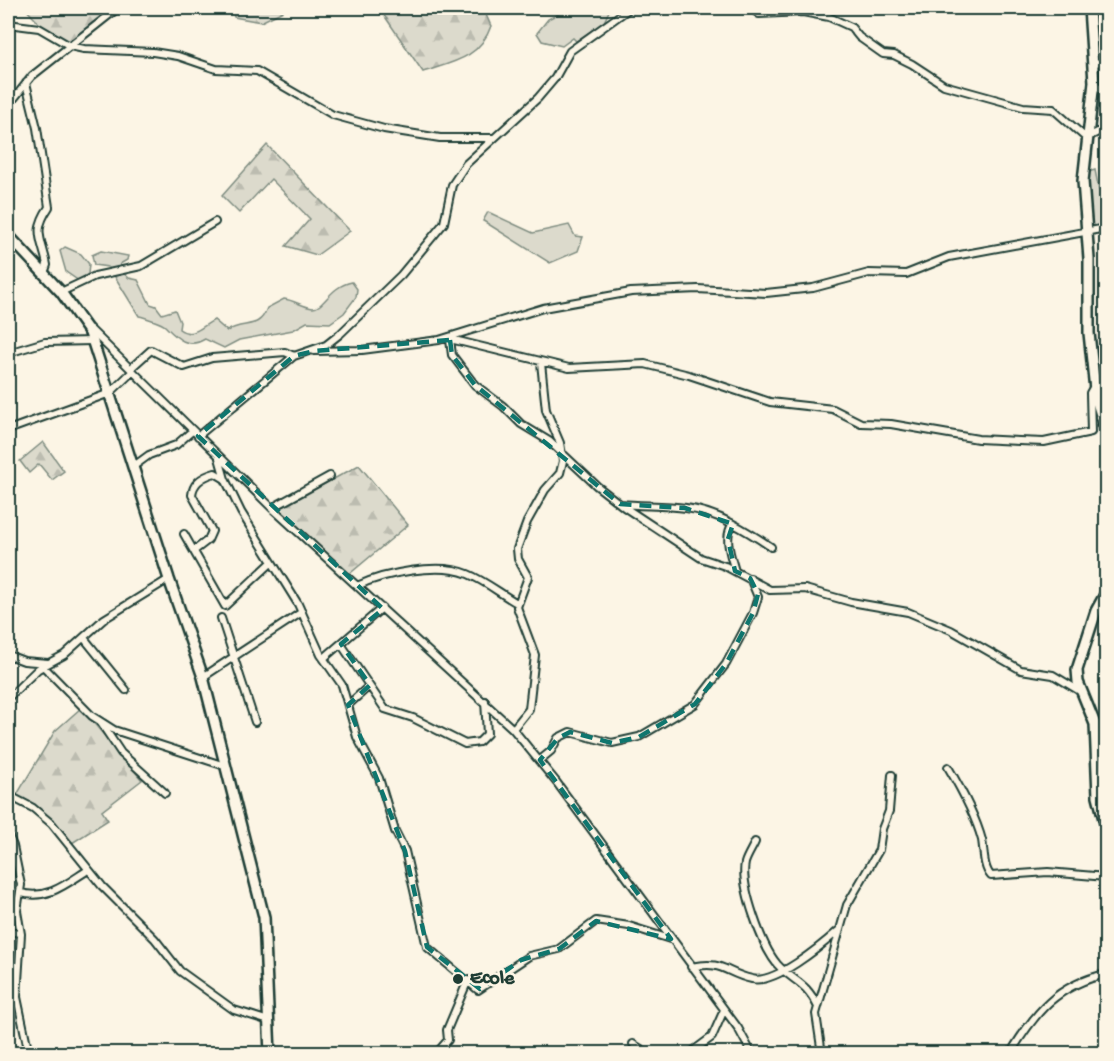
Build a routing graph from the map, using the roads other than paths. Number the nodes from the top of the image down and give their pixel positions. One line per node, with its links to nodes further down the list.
1 (118, 8): 6 (street)
2 (630, 8): 14 (street)
3 (751, 8): 15 (street)
4 (1089, 8): 7 (street)
5 (8, 24): 6 (street)
6 (70, 46): 10 (street); 14 (street)
7 (1092, 63): 8 (street); 9 (street)
8 (1107, 63)
9 (1094, 82): 11 (street); 15 (street)
10 (26, 83): 12 (street); 20 (street)
11 (1107, 94)
12 (8, 106)
13 (1107, 128): 15 (street)
14 (493, 138): 25 (street)
15 (1086, 138): 18 (street)
16 (215, 222): 21 (street)
17 (1107, 228): 18 (street)
18 (1086, 233): 23 (street); 30 (street)
19 (8, 235): 20 (street)
20 (44, 273): 21 (street)
21 (61, 292): 22 (street)
22 (85, 325): 24 (street); 29 (street)
23 (448, 339): 25 (street); 28 (street); 36 (street)
24 (93, 341): 26 (street); 31 (street)
25 (314, 351): 27 (street)
26 (8, 353)
27 (294, 356): 29 (street); 35 (street)
28 (541, 363): 30 (street); 36 (street)
29 (132, 369): 31 (street); 33 (street)
30 (1094, 386): 34 (street)
31 (110, 393): 32 (street); 38 (street)
32 (8, 430)
33 (192, 430): 35 (street); 38 (street)
34 (1107, 431)
35 (198, 436): 37 (street)
36 (562, 453): 41 (street); 53 (street)
37 (219, 457): 40 (street); 42 (street)
38 (134, 466): 50 (street)
39 (330, 476): 42 (street)
40 (225, 479): 46 (street); 47 (street)
41 (620, 504): 43 (street); 48 (street)
42 (272, 508): 51 (street)
43 (733, 524): 45 (street); 48 (street)
44 (184, 534): 46 (street)
45 (771, 547)
46 (195, 550): 47 (street)
47 (271, 563): 55 (street)
48 (735, 571): 49 (street)
49 (750, 578): 67 (street); 74 (street)
50 (169, 579): 57 (street); 64 (street)
51 (357, 586): 53 (street); 54 (street)
52 (1107, 593): 67 (street)
53 (517, 603): 73 (street)
54 (382, 608): 58 (street); 69 (street)
55 (302, 612): 60 (street); 61 (street)
56 (221, 618): 60 (street)
57 (84, 638): 62 (street); 66 (street)
58 (341, 644): 61 (street); 65 (street)
59 (8, 656): 62 (street)
60 (234, 658): 64 (street); 72 (street)
61 (324, 658): 70 (street)
62 (50, 663): 63 (street)
63 (43, 666): 68 (street); 71 (street)
64 (203, 676): 75 (street)
65 (369, 687): 69 (street); 70 (street)
66 (126, 690)
67 (1083, 693): 80 (street)
68 (8, 698)
69 (485, 701): 73 (street)
70 (348, 705): 93 (street)
71 (99, 722): 75 (street); 78 (street)
72 (255, 722)
73 (513, 729): 74 (street)
74 (540, 760): 89 (street)
75 (225, 766): 96 (street)
76 (948, 766): 84 (street)
77 (892, 775): 87 (street)
78 (165, 792)
79 (8, 795): 83 (street)
80 (1107, 827)
81 (8, 834): 85 (street)
82 (755, 842): 91 (street)
83 (88, 870): 85 (street); 96 (street)
84 (1107, 877)
85 (21, 893): 88 (street)
86 (8, 930): 88 (street)
87 (839, 931): 91 (street); 94 (street)
88 (21, 934): 98 (street)
89 (671, 939): 90 (street); 93 (street)
90 (691, 967): 91 (street); 95 (street)
91 (784, 970): 94 (street)
92 (1107, 974): 105 (street)
93 (468, 980): 100 (street)
94 (818, 1007): 104 (street)
95 (724, 1010): 102 (street); 103 (street)
96 (269, 1021): 99 (street)
97 (633, 1044): 101 (street)
98 (29, 1053)
99 (270, 1053)
100 (436, 1053)
101 (649, 1053)
102 (689, 1053)
103 (752, 1053)
104 (822, 1053)
105 (1010, 1053)

